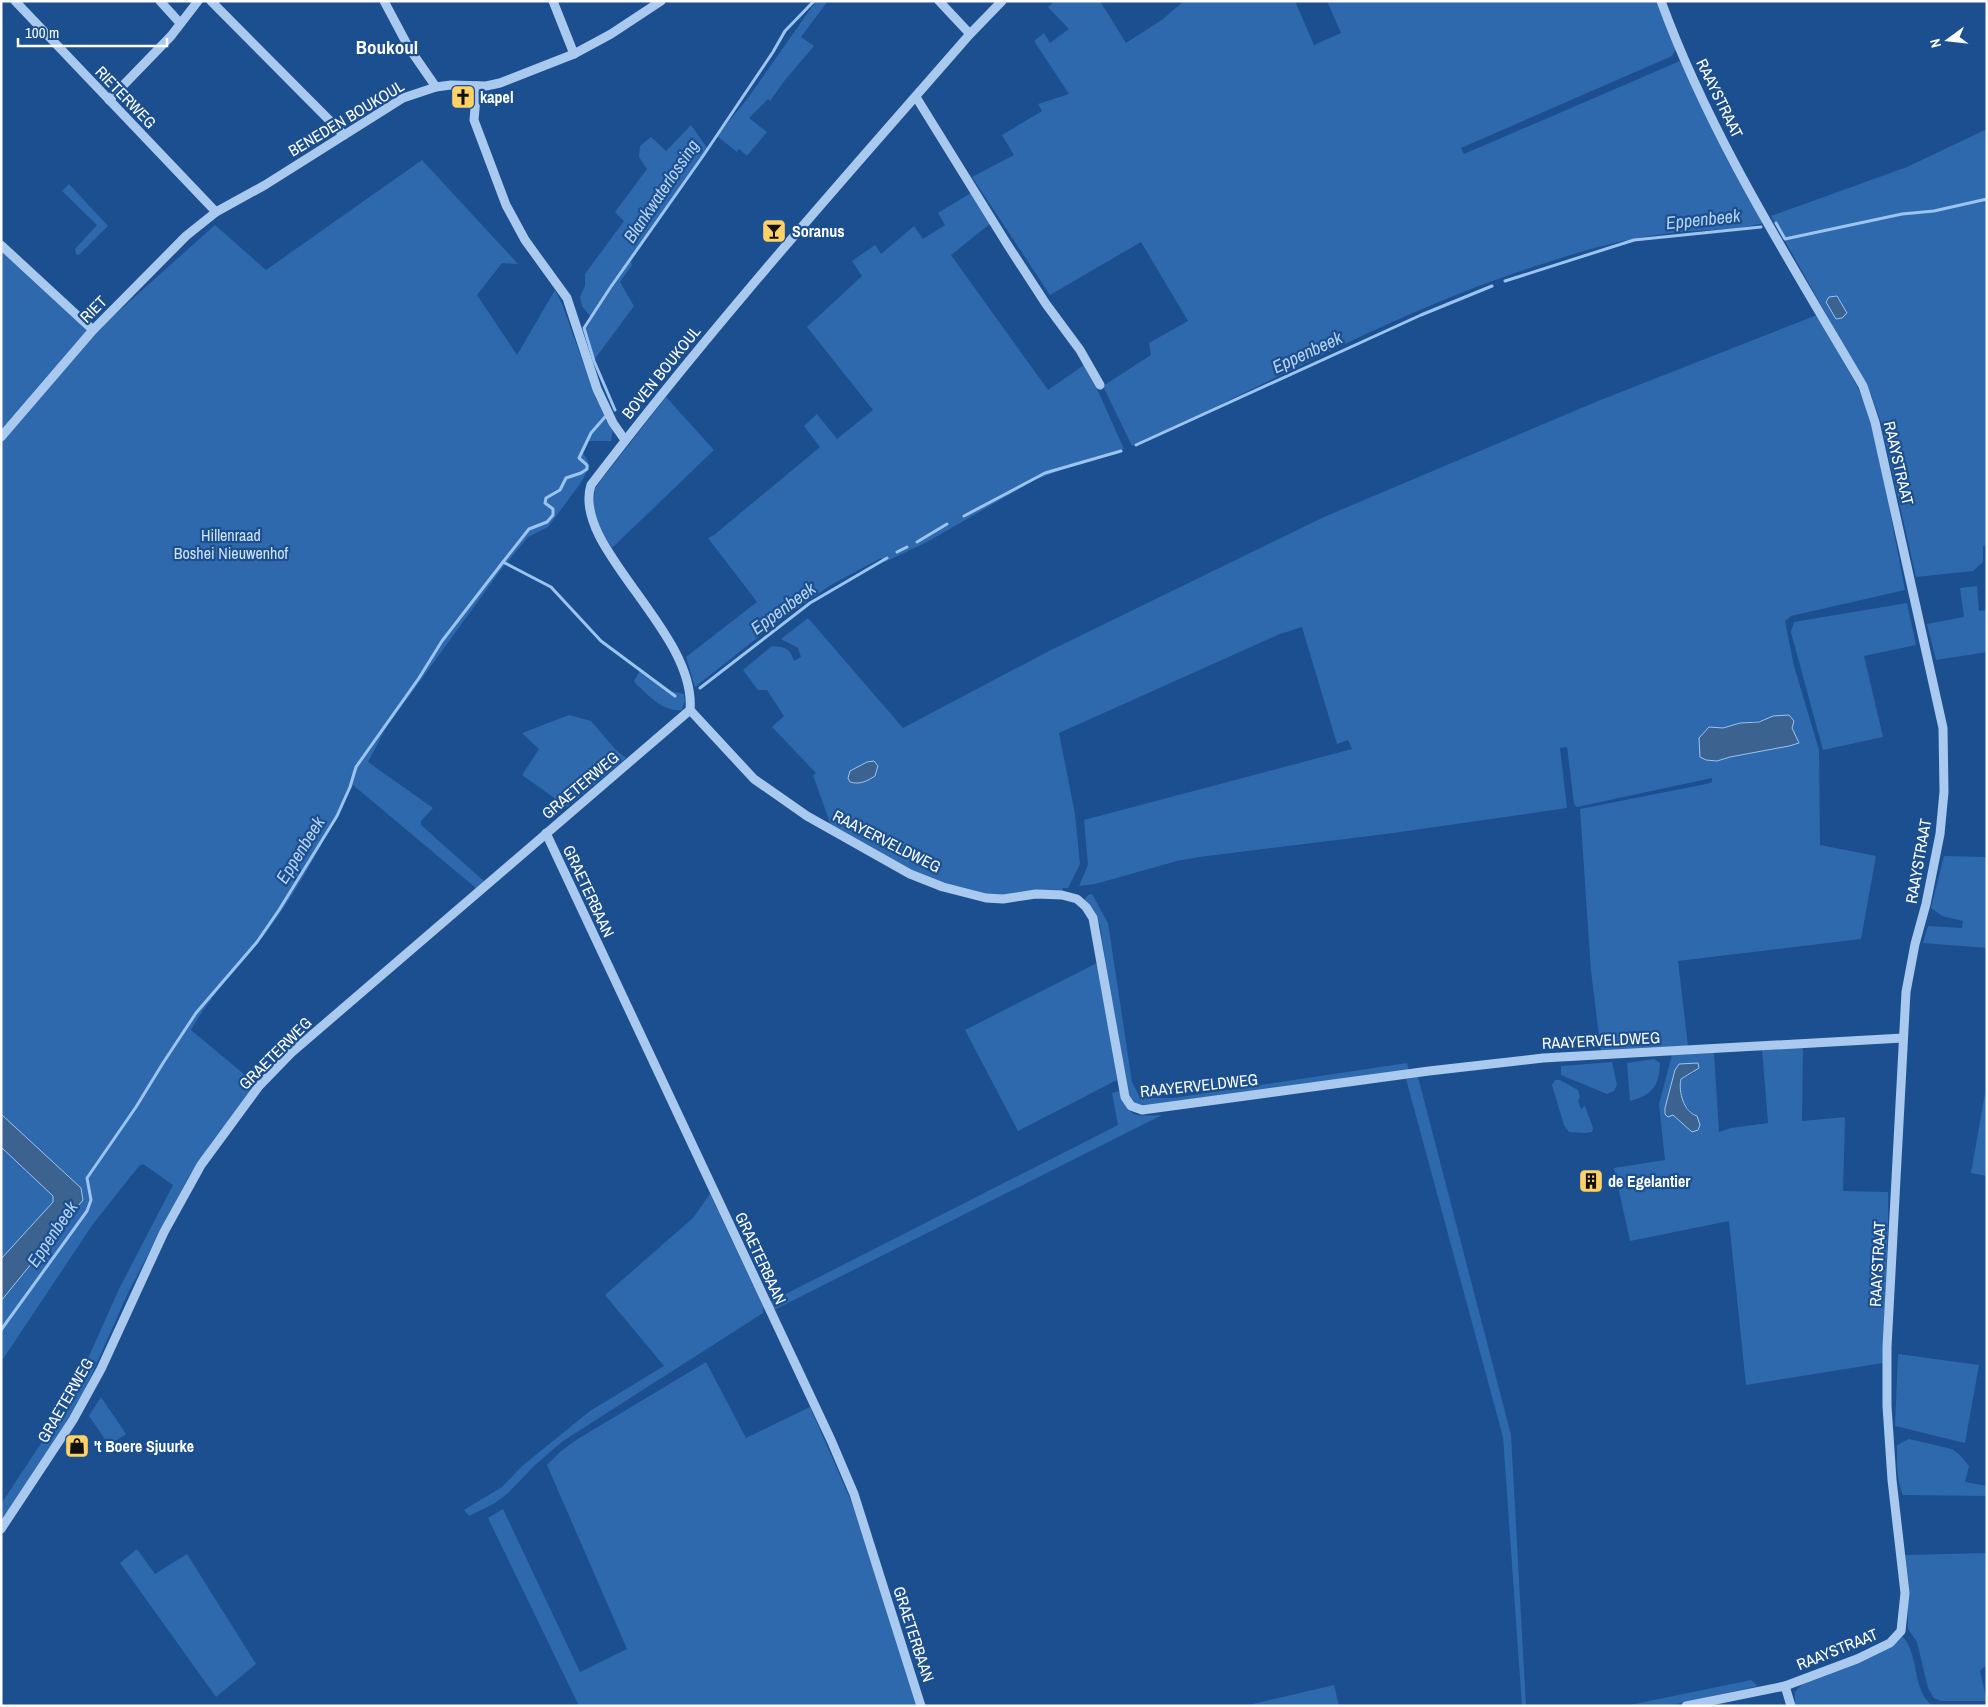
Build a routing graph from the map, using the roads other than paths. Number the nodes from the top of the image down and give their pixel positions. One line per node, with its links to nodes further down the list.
1 (15, 1): 17 (street, RIETERWEG)
2 (160, 1): 11 (street)
3 (198, 1): 11 (street)
4 (211, 1): 18 (street)
5 (384, 1): 15 (street)
6 (553, 1): 13 (street)
7 (660, 1): 13 (street, BENEDEN BOUKOUL)
8 (939, 1): 12 (street)
9 (1002, 1): 12 (street, BOVEN BOUKOUL)
10 (1661, 1): 27 (street, RAAYSTRAAT)
11 (180, 23): 17 (street)
12 (970, 34): 16 (street, BOVEN BOUKOUL)
13 (574, 54): 14 (street, BENEDEN BOUKOUL)
14 (477, 86): 15 (street, BENEDEN BOUKOUL); 24 (street)
15 (436, 88): 18 (street, BENEDEN BOUKOUL)
16 (916, 97): 22 (street); 24 (street, BOVEN BOUKOUL)
17 (109, 100): 19 (street, RIETERWEG)
18 (344, 135): 19 (street, BENEDEN BOUKOUL)
19 (216, 212): 21 (street, RIET)
20 (1, 245): 21 (street)
21 (93, 330): 23 (street, RIET)
22 (1100, 385)
23 (1, 437)
24 (625, 440): 25 (street, BOVEN BOUKOUL)
25 (690, 710): 26 (street, GRAETERWEG); 27 (street, RAAYERVELDWEG)
26 (546, 833): 28 (street, GRAETERWEG); 30 (street, GRAETERBAAN)
27 (1903, 1038): 29 (street, RAAYSTRAAT)
28 (1, 1529)
29 (1785, 1686): 31 (street); 32 (street, RAAYSTRAAT)
30 (921, 1706)
31 (1686, 1706)
32 (1791, 1706)

